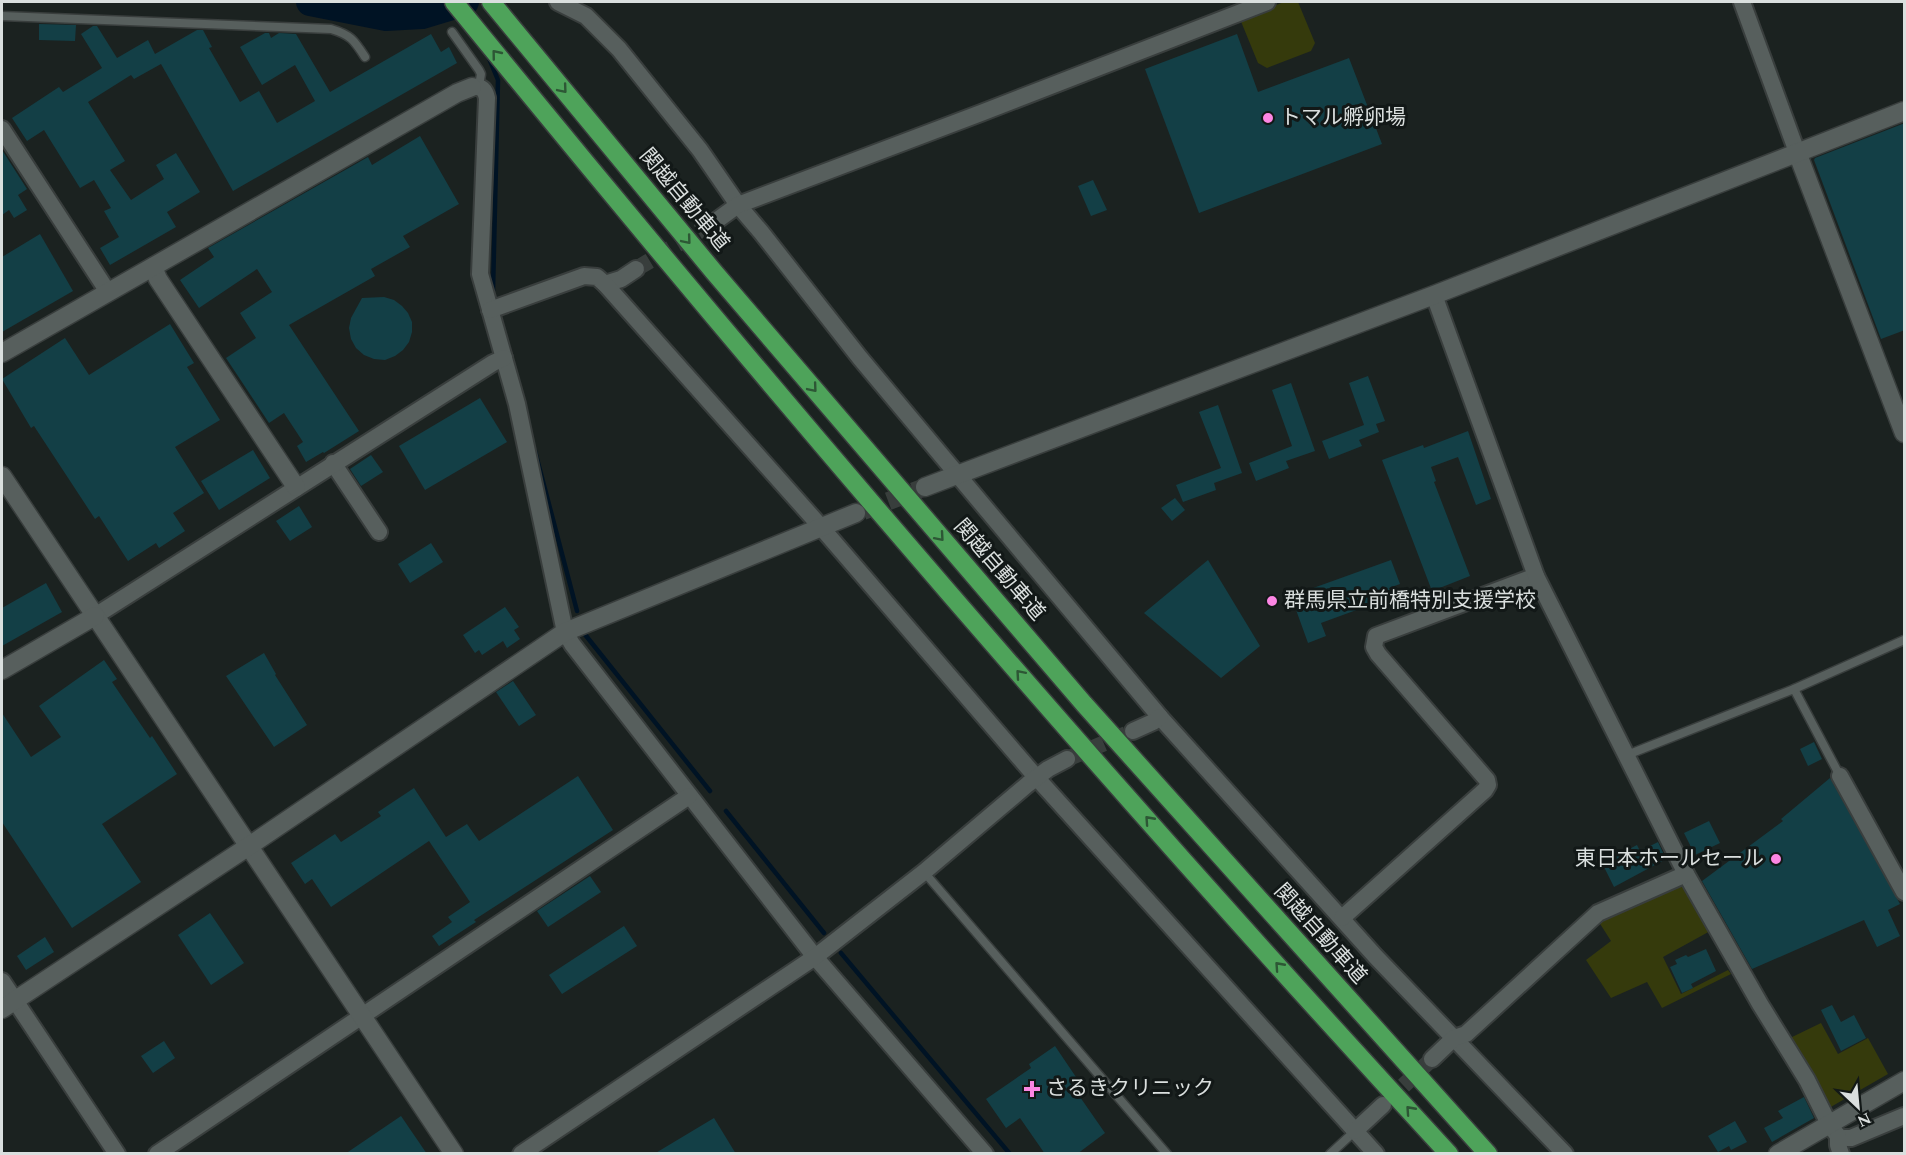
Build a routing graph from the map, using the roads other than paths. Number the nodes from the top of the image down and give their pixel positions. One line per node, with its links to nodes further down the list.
1 (454, 2): 69 (highway, one-way to 1)
2 (491, 2): 70 (highway, 関越自動車道, one-way to 70)
3 (558, 2): 13 (street)
4 (1267, 2): 13 (street)
5 (1742, 2): 12 (street)
6 (2, 16): 8 (lane)
7 (452, 32): 9 (lane)
8 (365, 57)
9 (476, 86): 15 (street); 20 (street)
10 (1905, 111): 12 (street)
11 (2, 129): 18 (street)
12 (1797, 152): 19 (street); 23 (street)
13 (738, 205): 14 (street); 25 (street)
14 (716, 221)
15 (153, 267): 18 (street); 27 (street)
16 (636, 269): 17 (street)
17 (605, 284): 20 (street); 30 (street)
18 (108, 292): 21 (street)
19 (1434, 295): 25 (street); 32 (street)
20 (490, 310): 22 (street)
21 (2, 353)
22 (504, 358): 24 (street); 34 (street)
23 (1905, 433)
24 (333, 463): 27 (street); 31 (street)
25 (957, 475): 28 (street); 38 (street)
26 (2, 476): 33 (street)
27 (296, 487): 33 (street)
28 (925, 487)
29 (856, 513): 30 (street)
30 (821, 527): 34 (street); 43 (street)
31 (379, 532)
32 (1536, 576): 40 (street); 49 (street)
33 (95, 616): 36 (street); 45 (street)
34 (565, 632): 44 (street); 45 (street)
35 (1905, 640): 37 (lane)
36 (2, 670)
37 (1794, 689): 40 (lane); 42 (lane)
38 (1160, 717): 39 (street); 49 (street)
39 (1133, 731)
40 (1627, 755): 47 (street)
41 (1067, 759): 43 (street)
42 (1840, 776): 48 (street)
43 (1036, 777): 46 (street); 60 (street)
44 (689, 796): 50 (street); 53 (street)
45 (249, 846): 52 (street); 53 (street)
46 (924, 872): 50 (street); 66 (lane)
47 (1686, 874): 54 (street); 59 (street)
48 (1905, 892)
49 (1342, 918): 54 (street)
50 (815, 957): 64 (street); 65 (street)
51 (2, 981): 52 (street)
52 (8, 1005): 61 (street)
53 (361, 1016): 62 (street); 63 (street)
54 (1454, 1038): 55 (street); 71 (street)
55 (1432, 1059)
56 (1905, 1081): 59 (street)
57 (1383, 1105): 60 (street)
58 (1905, 1116): 59 (street)
59 (1833, 1130): 72 (street); 73 (street)
60 (1354, 1131): 67 (lane); 68 (street)
61 (117, 1154)
62 (157, 1154)
63 (454, 1154)
64 (521, 1154)
65 (985, 1154)
66 (1167, 1154)
67 (1330, 1154)
68 (1376, 1154)
69 (1449, 1154)
70 (1488, 1154)
71 (1565, 1154)
72 (1778, 1154)
73 (1841, 1154)

